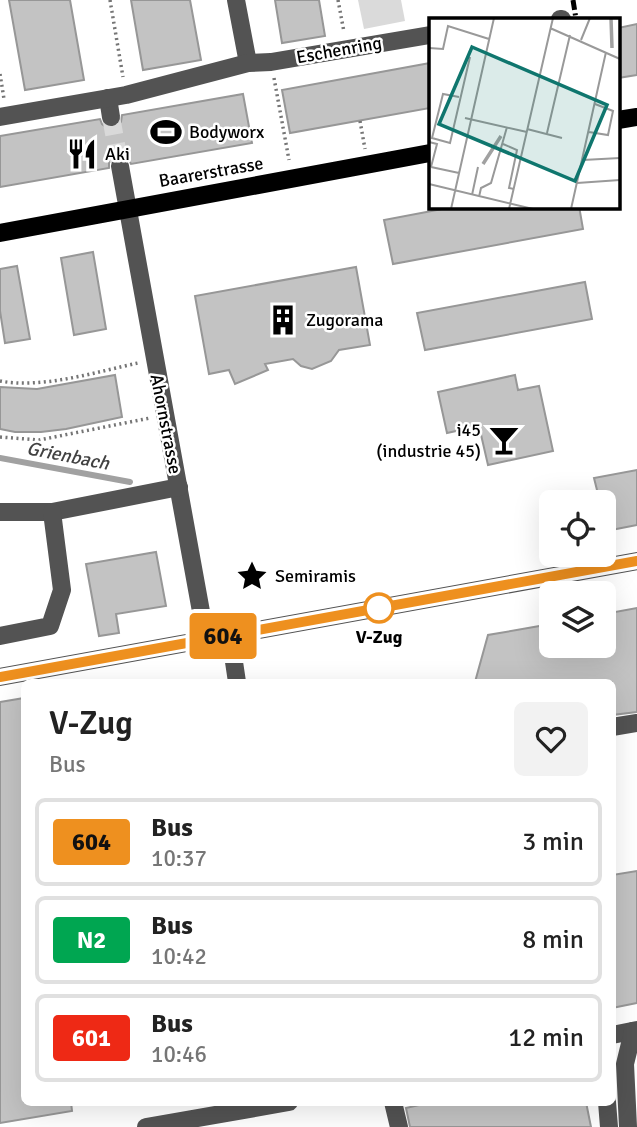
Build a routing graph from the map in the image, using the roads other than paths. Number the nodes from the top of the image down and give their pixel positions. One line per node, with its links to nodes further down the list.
1 (236, 0): 3 (street)
2 (429, 35): 3 (street, Eschenring)
3 (247, 63): 4 (street, Eschenring)
4 (117, 96): 5 (street, Eschenring); 6 (street)
5 (4, 116)
6 (111, 117)
7 (429, 153): 9 (main road, Baarerstrasse)
8 (120, 166): 9 (street)
9 (128, 209): 10 (main road, Baarerstrasse); 11 (street, Ahornstrasse)
10 (0, 233)
11 (179, 487): 13 (street); 17 (street, Ahornstrasse)
12 (0, 512): 13 (street)
13 (52, 512): 16 (street)
14 (637, 561): 15 (street)
15 (230, 635): 17 (street); 19 (street)
16 (0, 636)
17 (206, 639): 18 (street)
18 (0, 677)
19 (237, 679)
20 (637, 723): 21 (street)
21 (616, 726)
22 (635, 1031): 23 (street); 31 (street)
23 (616, 1034)
24 (269, 1106): 27 (street)
25 (394, 1106): 29 (street)
26 (607, 1106): 30 (street)
27 (175, 1125): 28 (street)
28 (146, 1127)
29 (399, 1127)
30 (609, 1127)
31 (628, 1127)

